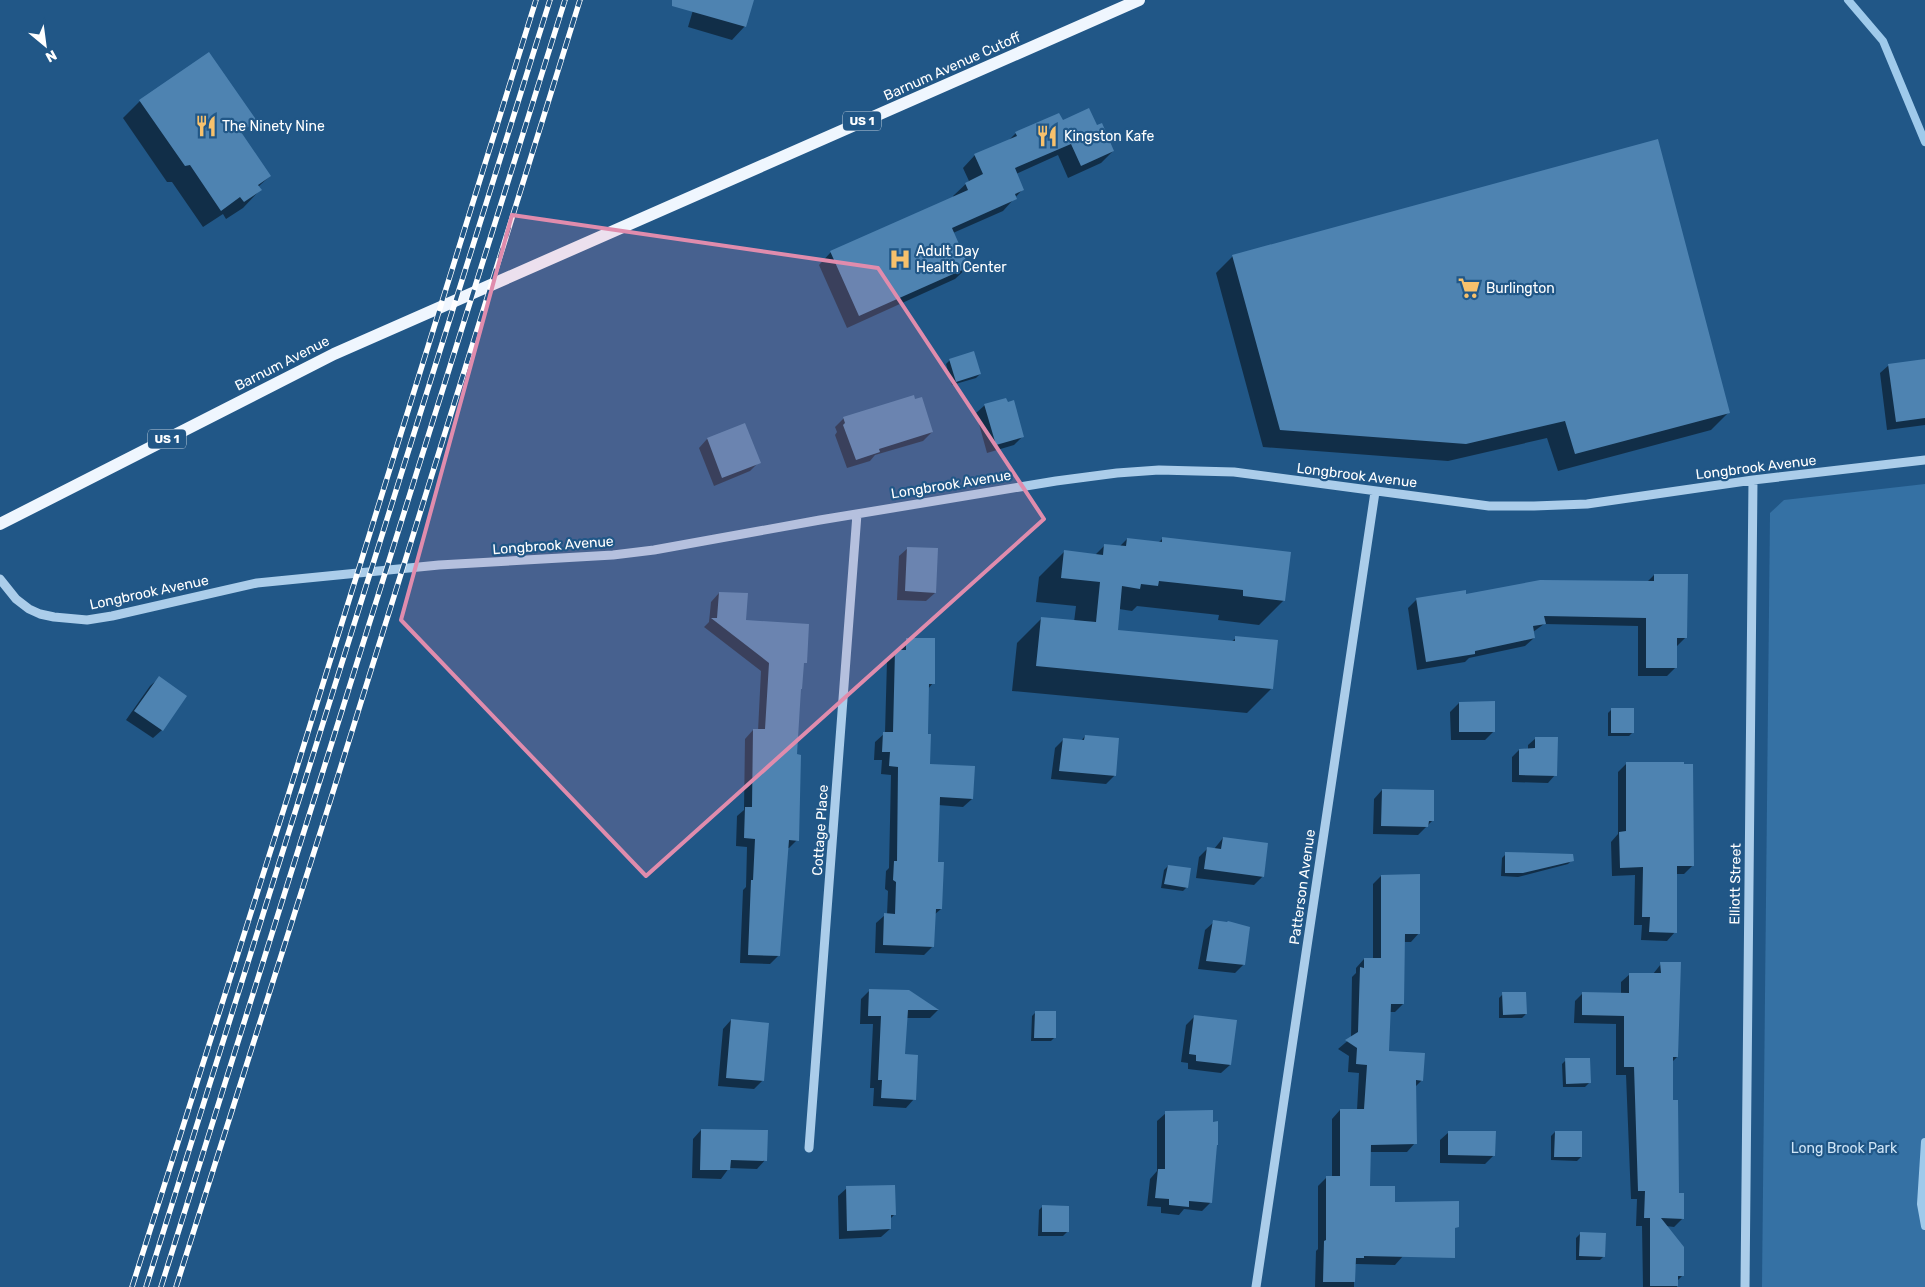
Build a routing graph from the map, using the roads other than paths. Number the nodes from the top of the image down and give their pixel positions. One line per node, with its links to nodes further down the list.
1 (1140, 0): 2 (main road, Barnum Avenue Cutoff / US 1)
2 (585, 243): 7 (main road, Barnum Avenue / US 1)
3 (1925, 460): 4 (street, Longbrook Avenue)
4 (1752, 480): 5 (street, Longbrook Avenue); 11 (street, Elliott Street)
5 (1376, 492): 6 (street, Longbrook Avenue); 10 (street, Patterson Avenue)
6 (857, 514): 8 (street, Longbrook Avenue); 9 (street, Cottage Place)
7 (0, 524)
8 (0, 579)
9 (809, 1148)
10 (1256, 1287)
11 (1745, 1287)

